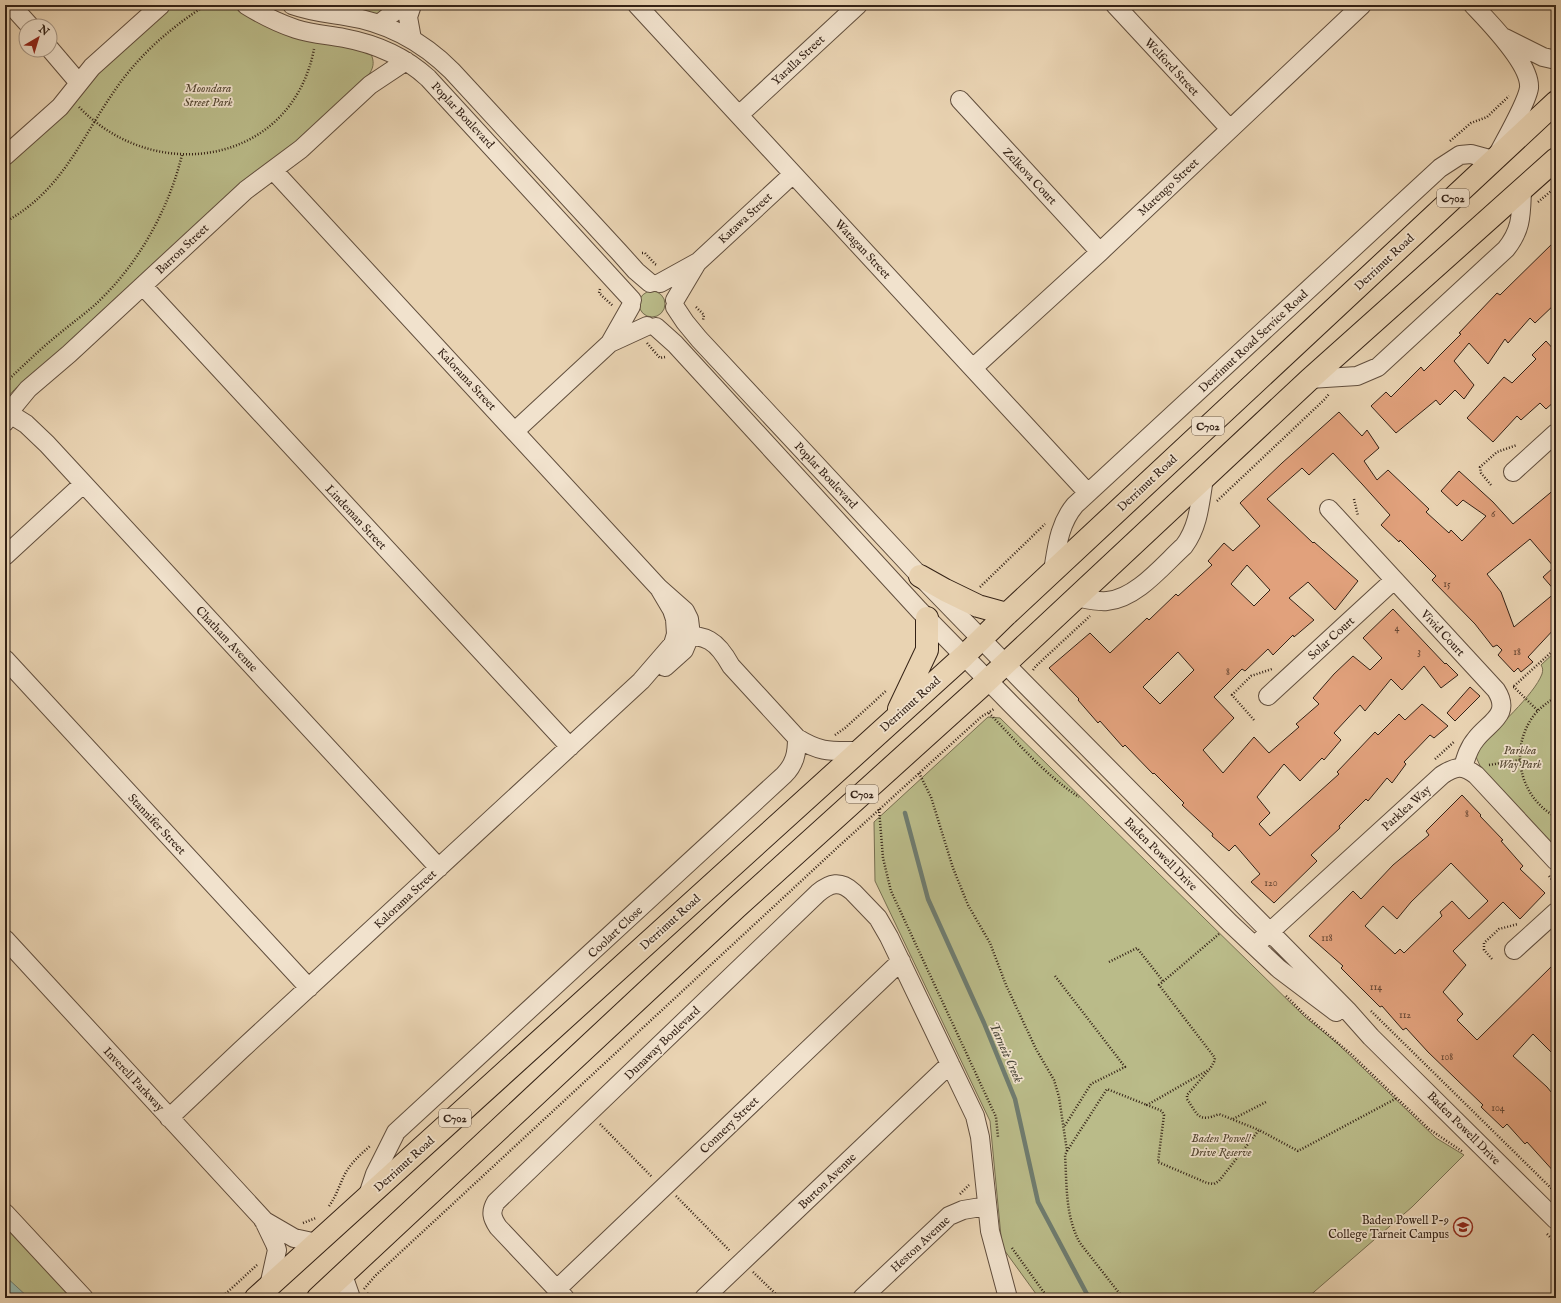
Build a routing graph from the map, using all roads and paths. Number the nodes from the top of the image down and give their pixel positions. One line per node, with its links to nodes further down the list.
1 (12, 5): 13 (street)
2 (161, 5): 23 (street)
3 (206, 5): 27 (path)
4 (246, 5): 15 (street, Poplar Boulevard)
5 (292, 5): 14 (street, Poplar Boulevard)
6 (403, 5): 14 (street)
7 (412, 5): 17 (street)
8 (637, 5): 26 (street, Watagan Street)
9 (858, 5): 26 (street, Yaralla Street)
10 (1115, 5): 28 (street, Welford Street)
11 (1362, 5): 28 (street, Marengo Street)
12 (1473, 5): 16 (street)
13 (23, 18)
14 (379, 24): 17 (street, Poplar Boulevard)
15 (317, 34): 18 (street, Poplar Boulevard); 29 (path)
16 (1502, 36): 20 (street); 31 (street)
17 (412, 39): 40 (street, Poplar Boulevard)
18 (378, 47): 21 (street, Poplar Boulevard); 22 (street, Barron Street)
19 (55, 58): 23 (street)
20 (1556, 60)
21 (406, 61): 22 (street, Barron Street); 42 (street, Poplar Boulevard)
22 (370, 85): 33 (street, Barron Street)
23 (74, 90): 27 (path); 30 (street)
24 (960, 100): 38 (street, Zelkova Court)
25 (1556, 102): 31 (highway, Derrimut Road / C702)
26 (739, 115): 34 (street, Watagan Street)
27 (95, 122): 29 (path); 37 (path)
28 (1230, 129): 38 (street, Marengo Street)
29 (182, 155): 48 (path)
30 (5, 156)
31 (1495, 158): 58 (street, Derrimut Road Service Road); 63 (highway, Derrimut Road / C702)
32 (1556, 159): 36 (highway, C702)
33 (274, 170): 41 (street, Barron Street); 51 (street, Kalorama Street)
34 (793, 174): 39 (street, Katawa Street); 46 (street, Watagan Street)
35 (1556, 187): 36 (path)
36 (1527, 199): 47 (highway, C702); 47 (street)
37 (5, 222)
38 (1100, 252): 46 (street, Marengo Street)
39 (698, 262): 40 (street, Katawa Street); 43 (street, Katawa Street)
40 (655, 283): 42 (street); 43 (street)
41 (143, 286): 50 (street, Barron Street); 87 (street, Lindeman Street)
42 (632, 303): 44 (street); 45 (street)
43 (675, 303): 44 (street); 64 (street, Poplar Boulevard)
44 (651, 326): 45 (street); 70 (street, Poplar Boulevard)
45 (610, 343): 51 (street)
46 (973, 368): 58 (street, Watagan Street)
47 (1310, 379): 55 (highway, C702)
48 (5, 383)
49 (1330, 392): 59 (path)
50 (8, 418): 56 (street, Chatham Avenue)
51 (515, 431): 71 (street, Kalorama Street)
52 (1556, 432): 54 (street)
53 (1522, 443): 57 (path)
54 (1513, 472)
55 (1204, 478): 67 (highway, C702); 67 (street)
56 (83, 484): 62 (street); 95 (street, Chatham Avenue)
57 (1491, 485)
58 (1088, 493): 63 (street, Derrimut Road Service Road)
59 (1212, 505)
60 (1329, 509): 65 (street, Vivid Court)
61 (1046, 524): 66 (path)
62 (5, 556)
63 (1053, 571): 68 (highway, Derrimut Road / C702)
64 (920, 576): 68 (highway); 72 (street, Poplar Boulevard)
65 (1394, 580): 80 (street, Vivid Court); 81 (street, Solar Court)
66 (976, 591)
67 (1076, 597): 76 (highway, C702)
68 (1007, 614): 72 (highway, Derrimut Road / C702)
69 (1092, 614): 78 (path)
70 (927, 618): 74 (street, Poplar Boulevard); 85 (highway)
71 (684, 637): 86 (street); 87 (street, Kalorama Street)
72 (981, 639): 74 (highway, Derrimut Road / C702); 76 (street, Baden Powell Drive)
73 (1556, 648): 80 (path)
74 (964, 656): 77 (street, Baden Powell Drive); 85 (highway, Derrimut Road / C702)
75 (5, 659): 108 (street, Stannifer Street)
76 (1005, 664): 77 (highway, C702); 78 (street, Baden Powell Drive)
77 (988, 680): 83 (street, Baden Powell Drive); 133 (highway, C702)
78 (1023, 682): 99 (street, Baden Powell Drive)
79 (888, 689): 88 (path)
80 (1507, 692): 84 (path); 91 (street)
81 (1268, 696)
82 (1556, 697): 84 (path)
83 (1006, 699): 92 (path); 101 (street, Baden Powell Drive)
84 (1538, 711): 90 (path)
85 (894, 719): 89 (highway, Derrimut Road / C702)
86 (797, 738): 88 (street); 125 (street, Coolart Close)
87 (570, 747): 95 (street, Kalorama Street)
88 (818, 749): 89 (street)
89 (858, 751): 125 (highway, Derrimut Road / C702)
90 (1520, 760): 91 (path); 93 (path)
91 (1463, 767): 94 (street); 99 (street, Parklea Way)
92 (919, 773): 119 (path); 136 (path)
93 (1556, 817)
94 (1554, 867): 96 (path)
95 (439, 868): 108 (street, Kalorama Street)
96 (1552, 906): 102 (street)
97 (1523, 923): 103 (path)
98 (1220, 932): 107 (path)
99 (1269, 932): 101 (street, Parklea Way); 110 (street, Baden Powell Drive)
100 (5, 939): 117 (street, Inverell Parkway)
101 (1254, 946): 110 (street, Baden Powell Drive)
102 (1514, 950)
103 (1492, 959)
104 (901, 961): 111 (street); 116 (street, Dunaway Boulevard); 123 (street, Connery Street)
105 (1110, 962): 107 (path)
106 (1055, 976): 119 (path)
107 (1163, 981): 112 (path)
108 (309, 988): 117 (street, Kalorama Street)
109 (1369, 1008): 124 (path)
110 (1371, 1037): 130 (street, Baden Powell Drive)
111 (950, 1064): 127 (street); 132 (street, Burton Avenue)
112 (1210, 1069): 115 (path); 118 (path)
113 (1397, 1098): 120 (path)
114 (1266, 1102): 118 (path)
115 (1148, 1105): 120 (path); 121 (path)
116 (589, 1113): 123 (path); 135 (street, Dunaway Boulevard)
117 (169, 1118): 129 (street, Inverell Parkway)
118 (1232, 1119): 120 (path)
119 (1064, 1128): 121 (path)
120 (1259, 1130)
121 (1067, 1151): 143 (path)
122 (972, 1182): 126 (path)
123 (664, 1188): 132 (path); 135 (street, Connery Street)
124 (1556, 1194)
125 (367, 1198): 131 (highway, Derrimut Road / C702)
126 (954, 1199)
127 (987, 1206): 141 (street, Heston Avenue); 142 (street)
128 (5, 1212): 137 (street)
129 (263, 1219): 131 (street, Inverell Parkway); 134 (street, Inverell Parkway)
130 (1556, 1220)
131 (317, 1243): 134 (highway, Derrimut Road / C702)
132 (742, 1262): 139 (street, Burton Avenue); 140 (path)
133 (344, 1275): 136 (street); 138 (highway, C702)
134 (263, 1292)
135 (561, 1294)
136 (355, 1296)
137 (84, 1298)
138 (318, 1298)
139 (704, 1298)
140 (780, 1298)
141 (862, 1298)
142 (1008, 1298)
143 (1123, 1298)

